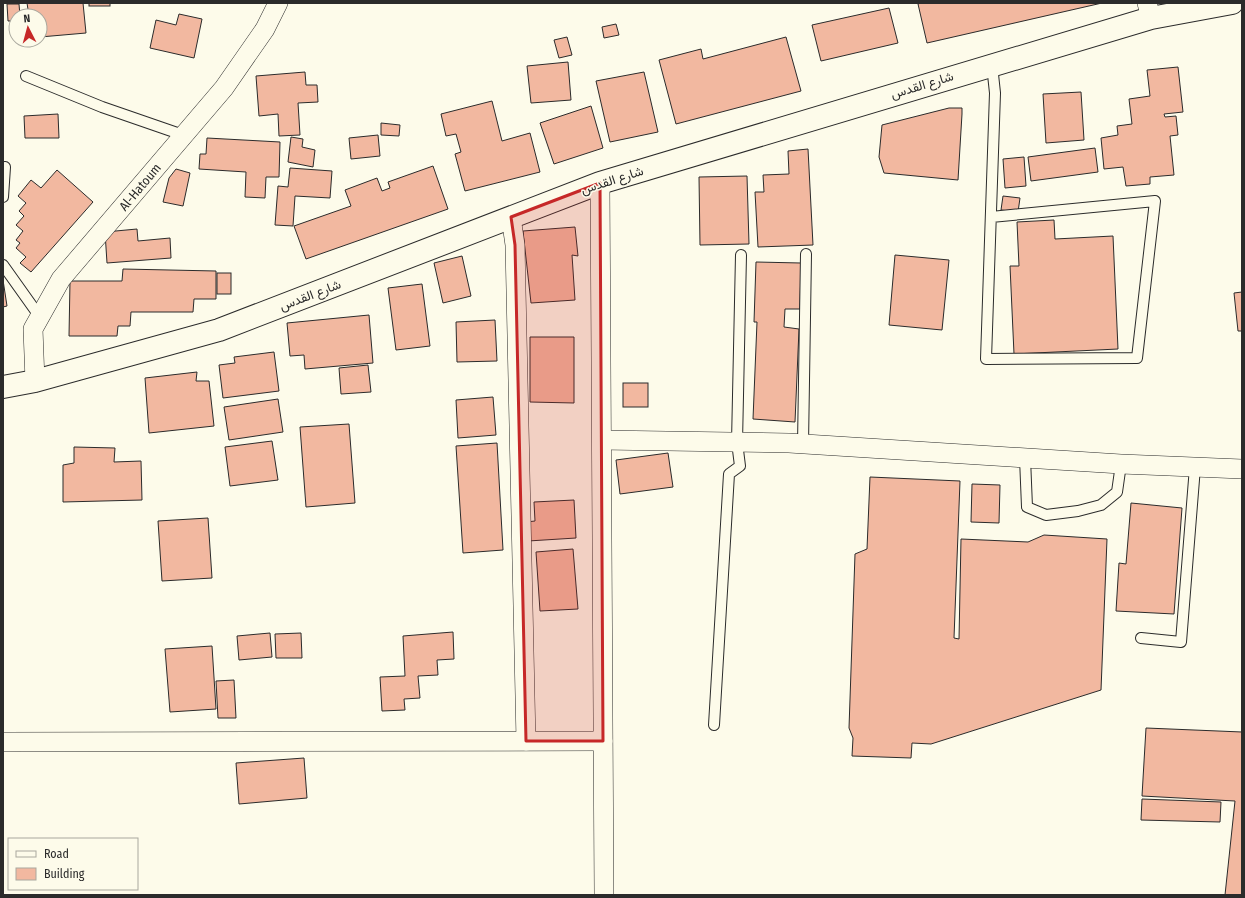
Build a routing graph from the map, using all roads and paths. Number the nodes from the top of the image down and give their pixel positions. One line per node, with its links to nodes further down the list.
1 (278, 3): 6 (street, Al-Hatoum)
2 (1232, 3): 3 (main road, شارع القدس)
3 (1149, 10): 4 (main road, شارع القدس)
4 (992, 65): 8 (main road, شارع القدس); 10 (lane)
5 (26, 76): 6 (lane)
6 (183, 135): 15 (street, Al-Hatoum)
7 (5, 167): 9 (lane)
8 (600, 183): 11 (main road, شارع القدس); 18 (street)
9 (3, 197)
10 (991, 217): 10 (lane)
11 (511, 218): 16 (main road, شارع القدس); 27 (street)
12 (806, 254): 20 (lane)
13 (741, 255): 19 (lane)
14 (3, 265): 15 (lane)
15 (40, 316): 16 (street, Al-Hatoum)
16 (35, 381): 17 (main road, شارع القدس)
17 (3, 387)
18 (602, 440): 19 (street); 28 (street)
19 (737, 442): 20 (street); 26 (lane)
20 (803, 444): 21 (street)
21 (1024, 458): 22 (street); 22 (lane)
22 (1120, 464): 23 (street)
23 (1195, 467): 24 (street); 25 (lane)
24 (1242, 469)
25 (1141, 638)
26 (714, 725)
27 (526, 741): 28 (street); 29 (street)
28 (603, 741): 30 (street)
29 (3, 742)
30 (604, 895)

